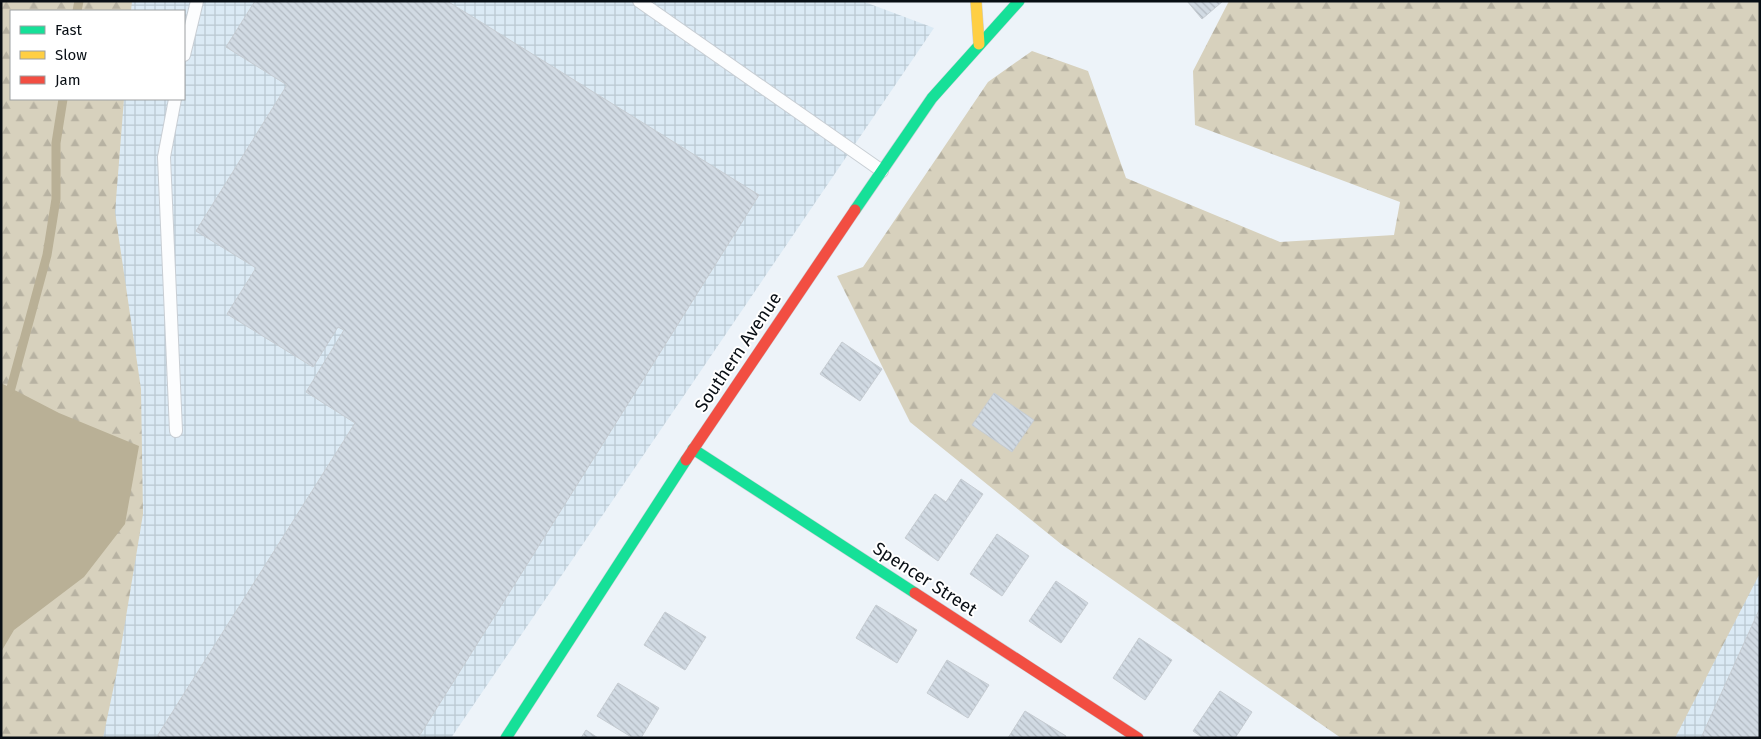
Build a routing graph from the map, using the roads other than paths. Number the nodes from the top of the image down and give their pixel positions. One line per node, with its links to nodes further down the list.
1 (197, 1): 6 (lane)
2 (639, 1): 8 (lane)
3 (976, 1): 5 (main road)
4 (1019, 1): 5 (main road, Southern Avenue)
5 (979, 44): 8 (main road, Southern Avenue)
6 (185, 50)
7 (175, 100): 9 (lane)
8 (882, 171): 10 (main road, Southern Avenue)
9 (176, 431)
10 (693, 449): 11 (main road, Southern Avenue); 12 (main road, Spencer Street)
11 (506, 738)
12 (1138, 738)

